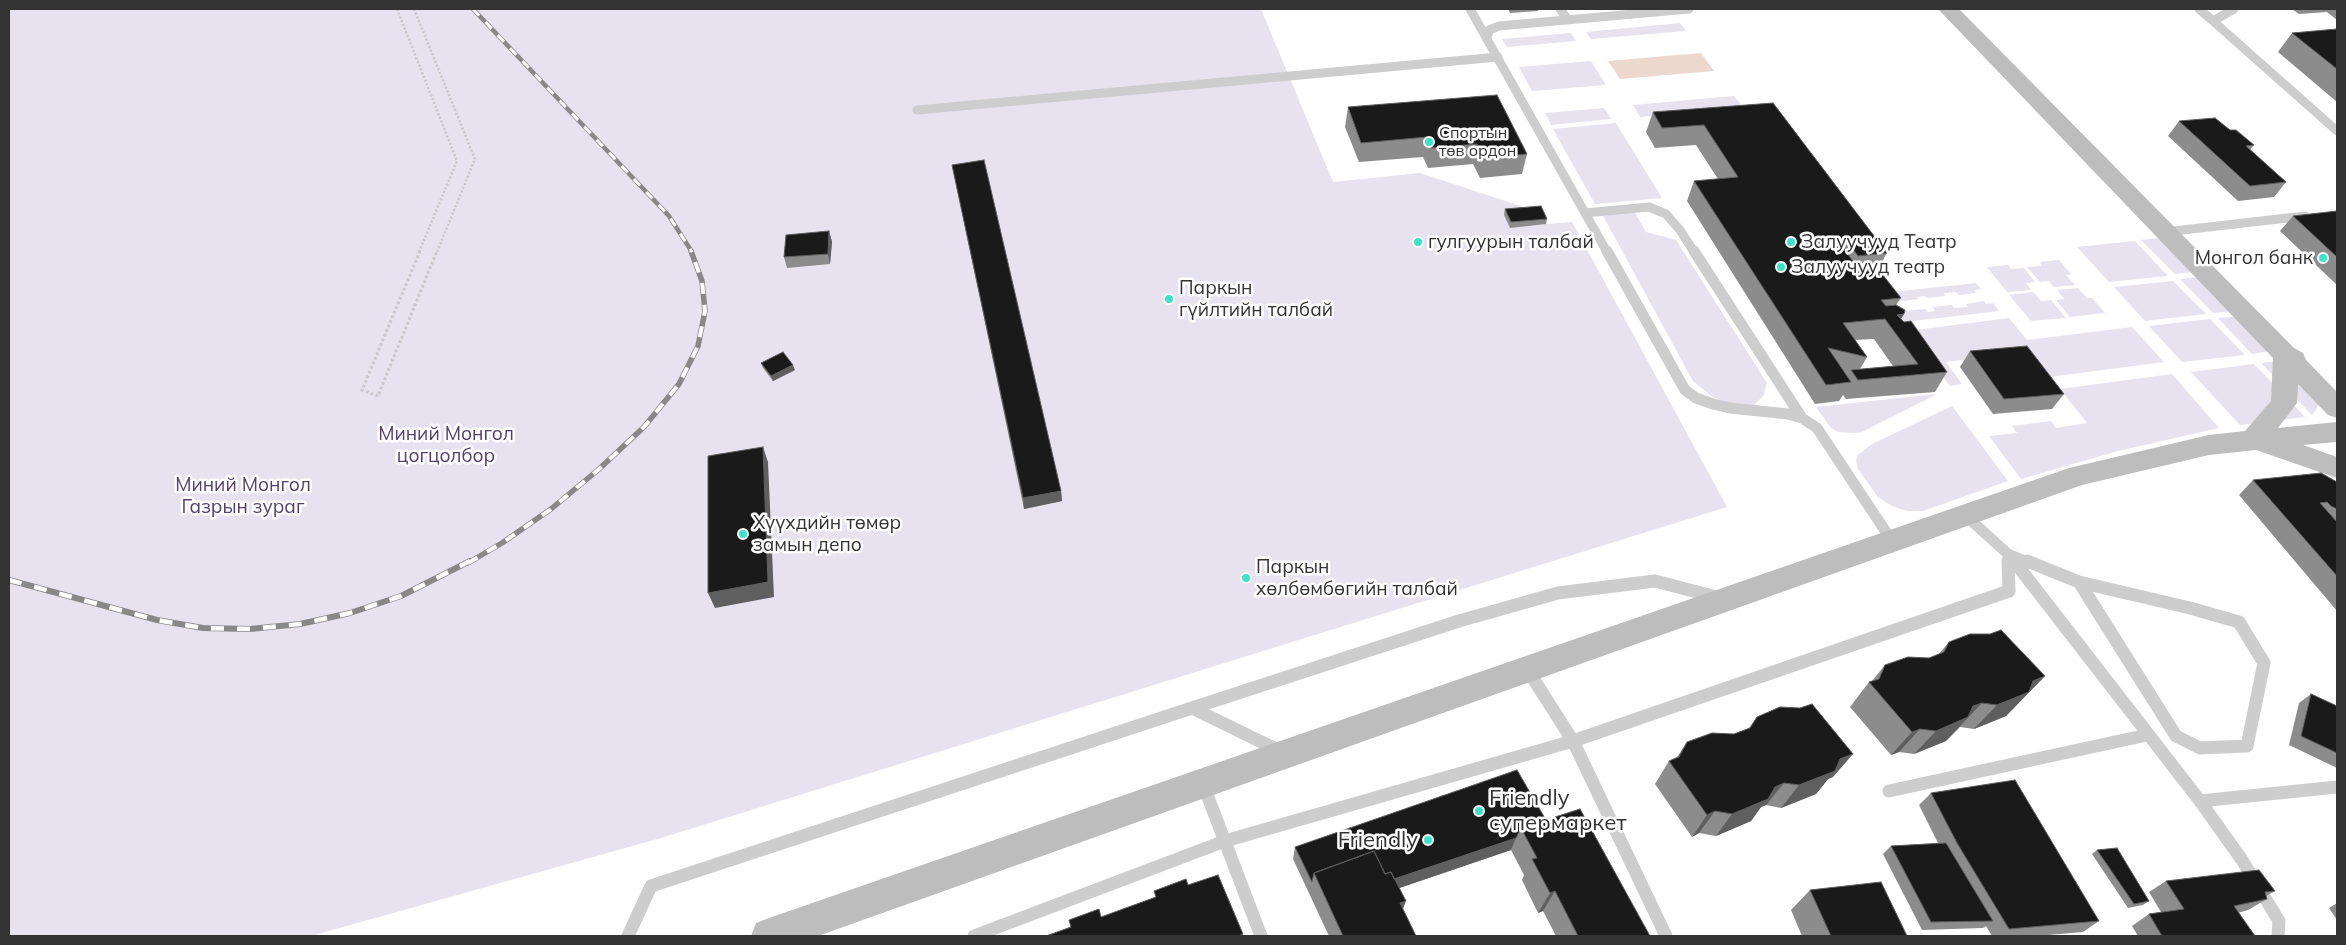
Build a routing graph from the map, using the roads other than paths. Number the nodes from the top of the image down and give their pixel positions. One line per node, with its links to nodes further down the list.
1 (1470, 9): 9 (lane)
2 (1560, 9): 7 (lane)
3 (1689, 9): 7 (lane)
4 (1948, 9): 15 (street)
5 (2200, 9): 8 (lane)
6 (2234, 9): 8 (lane)
7 (1568, 20): 9 (lane)
8 (2213, 21): 12 (lane)
9 (1487, 40): 10 (lane)
10 (1498, 57): 11 (lane); 13 (lane)
11 (918, 110)
12 (2337, 131)
13 (1585, 213): 19 (lane); 19 (lane)
14 (2311, 216): 15 (lane)
15 (2165, 232): 16 (street)
16 (2286, 355): 17 (street); 18 (street); 21 (street)
17 (2337, 381)
18 (2337, 408)
19 (1802, 418): 24 (lane)
20 (2337, 432): 21 (street)
21 (2254, 439): 22 (street); 23 (street)
22 (2337, 468)
23 (1966, 515): 24 (street); 25 (lane)
24 (1892, 541): 27 (street)
25 (2008, 554): 26 (lane); 30 (lane); 31 (lane)
26 (2079, 582): 26 (lane)
27 (1727, 600): 28 (street); 29 (lane)
28 (1527, 669): 31 (lane); 32 (street)
29 (1192, 708): 32 (lane); 38 (lane)
30 (2148, 735): 35 (lane); 36 (lane)
31 (1573, 740): 37 (lane); 42 (lane)
32 (1286, 754): 33 (street)
33 (1203, 784): 37 (lane); 39 (street)
34 (2337, 787): 36 (lane)
35 (1889, 791)
36 (2200, 801): 43 (lane)
37 (1225, 841): 40 (lane); 41 (lane)
38 (628, 936)
39 (769, 936)
40 (974, 936)
41 (1261, 936)
42 (1666, 936)
43 (2278, 936)

